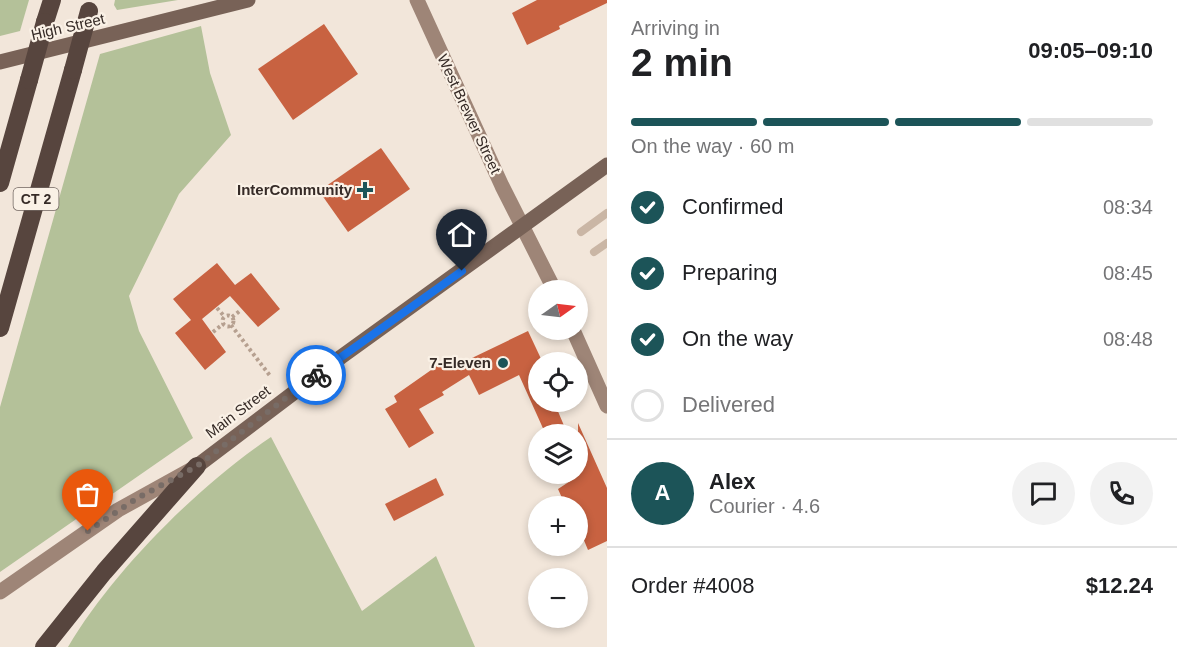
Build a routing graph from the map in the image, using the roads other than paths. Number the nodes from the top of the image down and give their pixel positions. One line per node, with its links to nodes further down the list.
1 (51, 0): 7 (highway, CT 2, bridge)
2 (248, 0): 5 (main road, High Street)
3 (417, 0): 9 (main road, West Brewer Street)
4 (91, 6): 14 (highway, CT 2, bridge)
5 (0, 62)
6 (607, 165): 9 (main road, Main Street)
7 (0, 183)
8 (607, 213): 10 (lane)
9 (522, 227): 13 (main road, West Brewer Street); 17 (main road, Main Street)
10 (581, 232)
11 (607, 243): 12 (lane)
12 (594, 252)
13 (549, 280)
14 (0, 328)
15 (577, 340): 16 (main road)
16 (607, 406)
17 (197, 466): 18 (main road, Main Street); 19 (highway)
18 (0, 592)
19 (44, 647)

